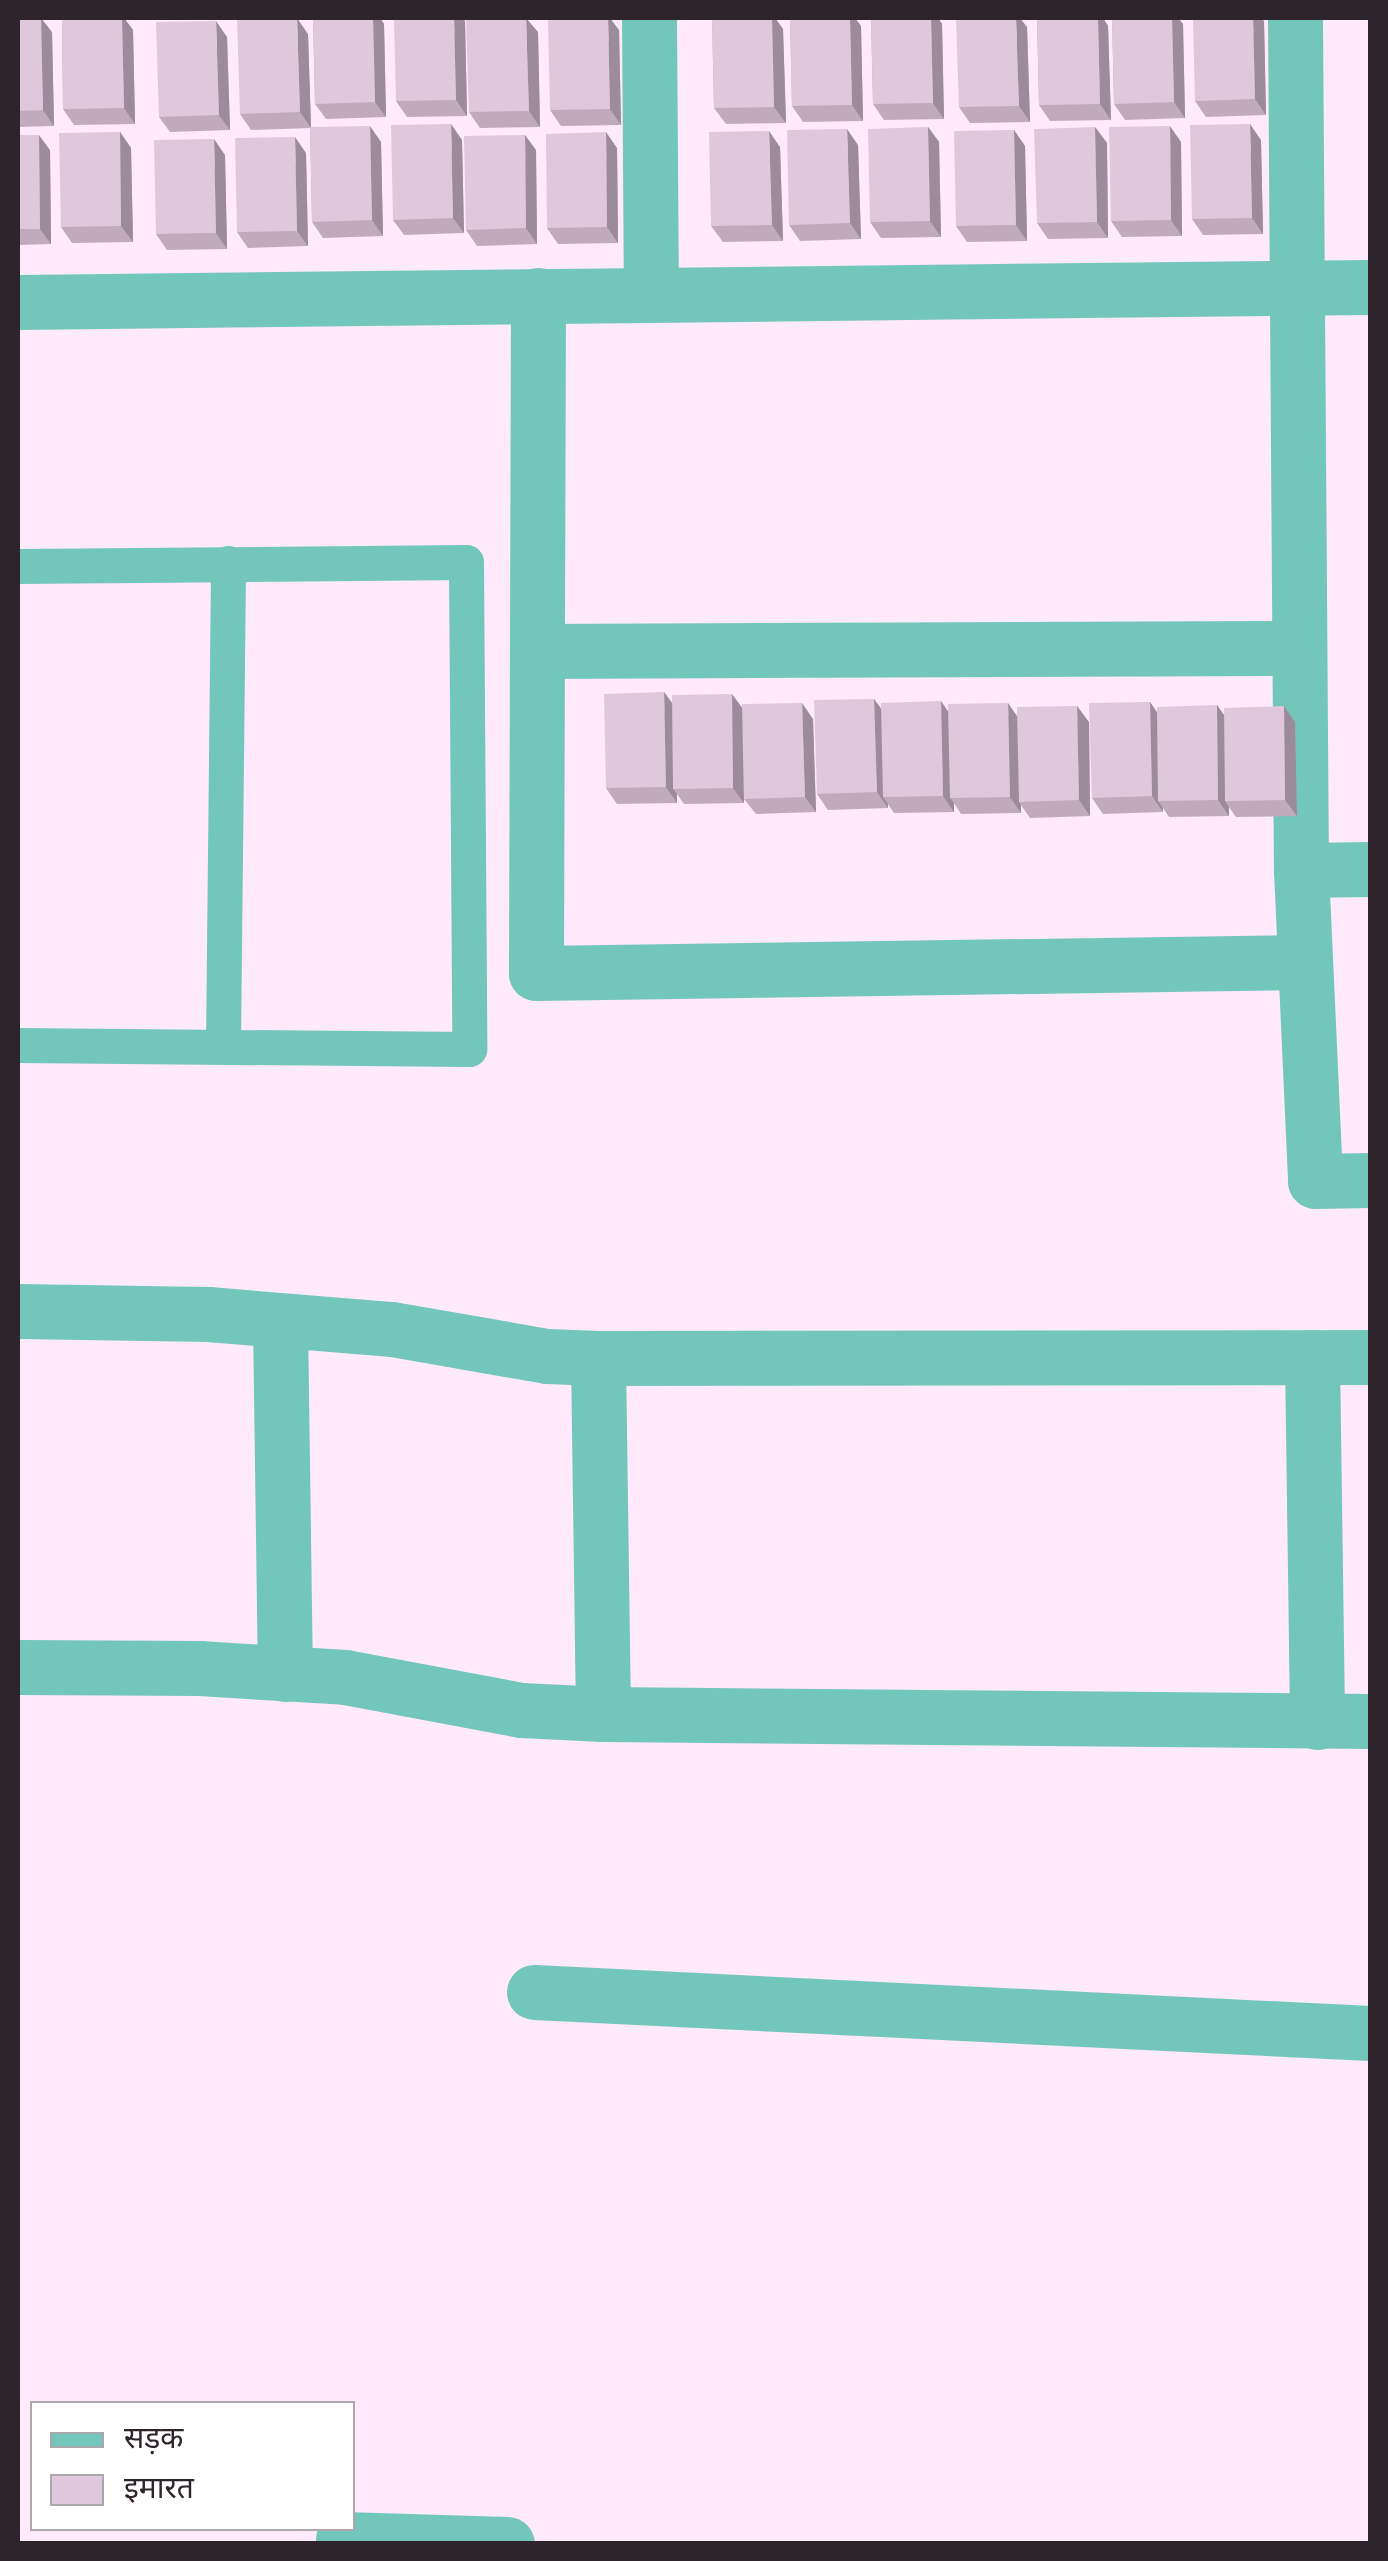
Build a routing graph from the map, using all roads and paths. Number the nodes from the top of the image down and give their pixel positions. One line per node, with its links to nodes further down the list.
1 (649, 18): 5 (street)
2 (1294, 18): 3 (street)
3 (1296, 286): 4 (street); 5 (street); 10 (street)
4 (1370, 287)
5 (651, 293): 6 (street)
6 (538, 295): 7 (street); 11 (street)
7 (18, 302)
8 (228, 564): 9 (lane); 16 (lane); 16 (lane)
9 (18, 566)
10 (1299, 648): 11 (street); 13 (street)
11 (537, 651): 14 (street)
12 (1370, 869): 13 (street)
13 (1300, 870): 14 (street)
14 (1304, 962): 17 (street)
15 (18, 1044): 16 (lane)
16 (223, 1046)
17 (1370, 1180)
18 (18, 1311): 19 (street)
19 (280, 1320): 22 (street); 24 (street)
20 (1370, 1356): 21 (street)
21 (1312, 1357): 22 (street); 26 (street)
22 (598, 1358): 25 (street)
23 (18, 1667): 24 (street)
24 (285, 1674): 25 (street)
25 (603, 1714): 26 (street)
26 (1344, 1722)
27 (534, 1992): 28 (street)
28 (1370, 2033)
29 (343, 2538): 30 (street)
30 (507, 2544)

